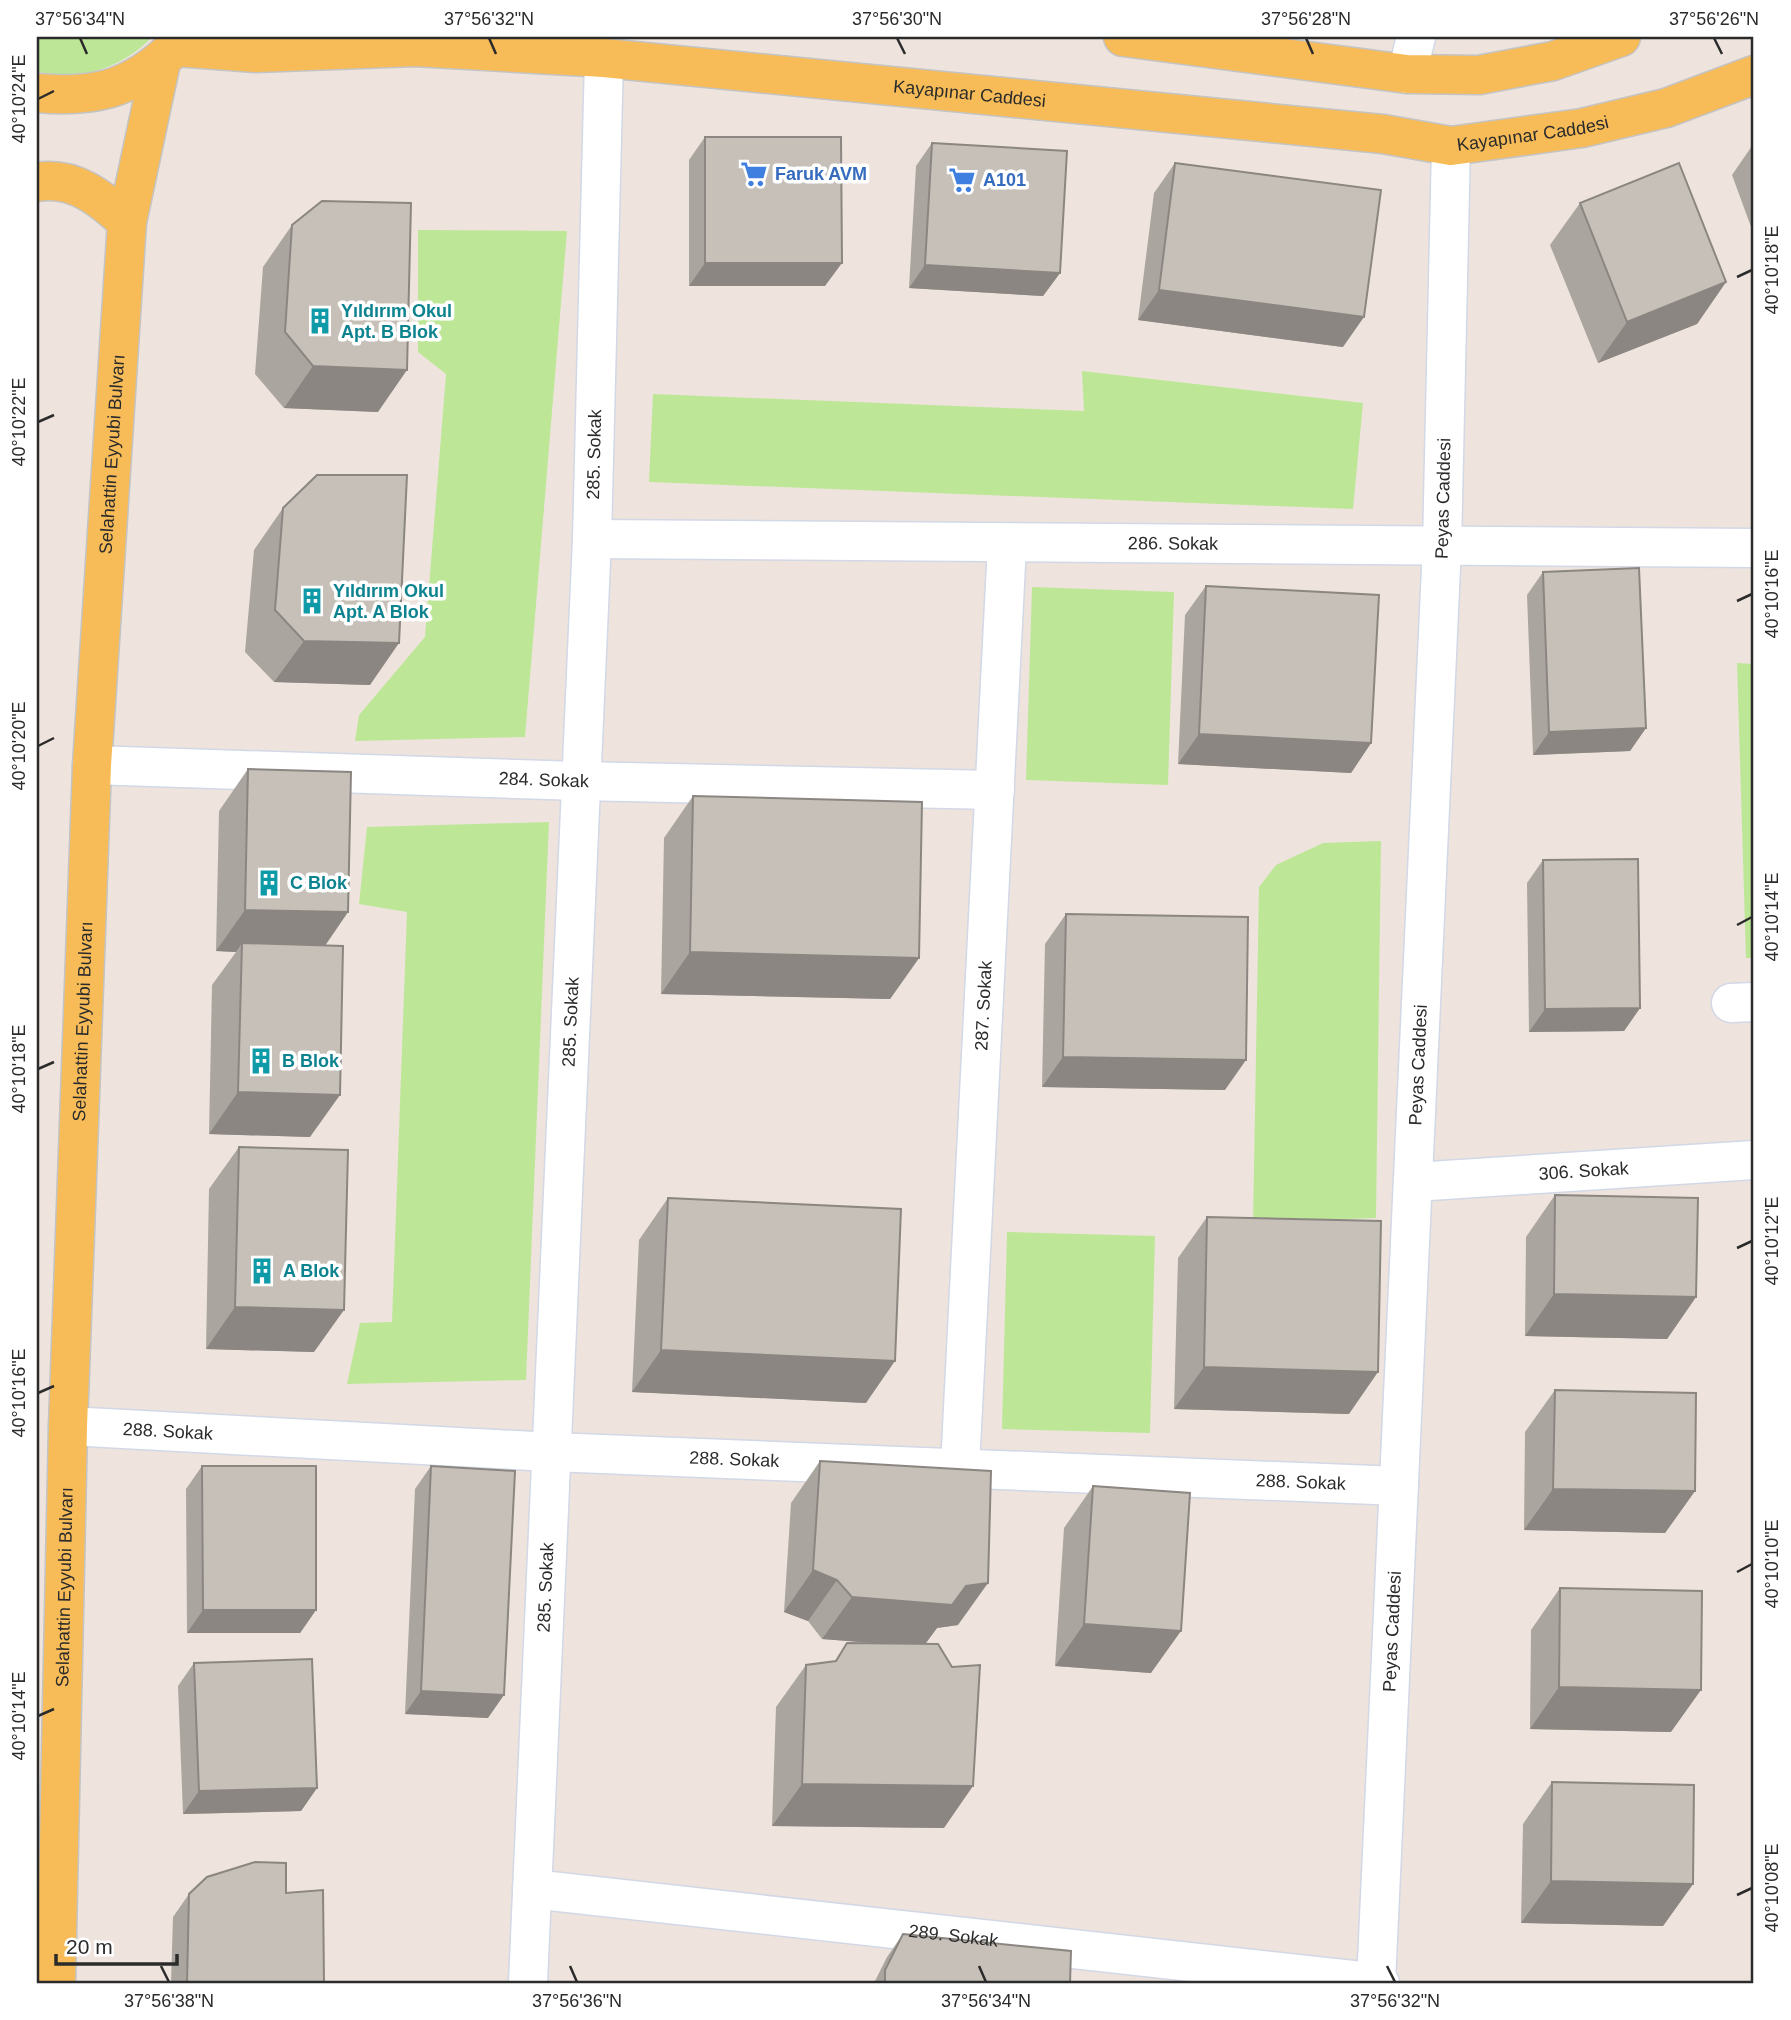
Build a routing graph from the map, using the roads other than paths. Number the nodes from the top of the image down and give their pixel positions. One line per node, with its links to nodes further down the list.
1 (1123, 37): 7 (main road)
2 (1416, 37): 7 (street)
3 (1620, 37): 7 (main road)
4 (346, 43): 5 (main road, Kayapınar Caddesi); 6 (main road, Kayapınar Caddesi)
5 (173, 48): 9 (main road); 12 (main road, Selahattin Eyyubi Bulvarı)
6 (604, 58): 10 (main road, Kayapınar Caddesi); 13 (street, 285. Sokak)
7 (1407, 74)
8 (1754, 75): 10 (main road, Kayapınar Caddesi)
9 (37, 93)
10 (1451, 146): 15 (street, Peyas Caddesi)
11 (37, 182): 12 (main road)
12 (127, 222): 17 (main road, Selahattin Eyyubi Bulvarı)
13 (592, 540): 14 (street, 286. Sokak); 18 (street, 285. Sokak)
14 (1007, 545): 15 (street, 286. Sokak); 19 (street, 287. Sokak)
15 (1442, 545): 16 (street, 286. Sokak); 21 (street, Peyas Caddesi)
16 (1754, 548)
17 (92, 765): 18 (street, 284. Sokak); 22 (main road, Selahattin Eyyubi Bulvarı)
18 (579, 781): 19 (street, 284. Sokak); 23 (street, 285. Sokak)
19 (995, 790): 24 (street, 287. Sokak)
20 (1754, 1160): 21 (street, 306. Sokak)
21 (1414, 1182): 25 (street, Peyas Caddesi)
22 (68, 1426): 23 (street, 288. Sokak); 27 (main road, Selahattin Eyyubi Bulvarı)
23 (552, 1452): 24 (street, 288. Sokak); 26 (street, 285. Sokak)
24 (960, 1467): 25 (street, 288. Sokak)
25 (1399, 1486): 29 (street, Peyas Caddesi)
26 (531, 1889): 28 (street, 285. Sokak); 29 (street, 289. Sokak)
27 (56, 1983)
28 (528, 1983)
29 (1377, 1983)

